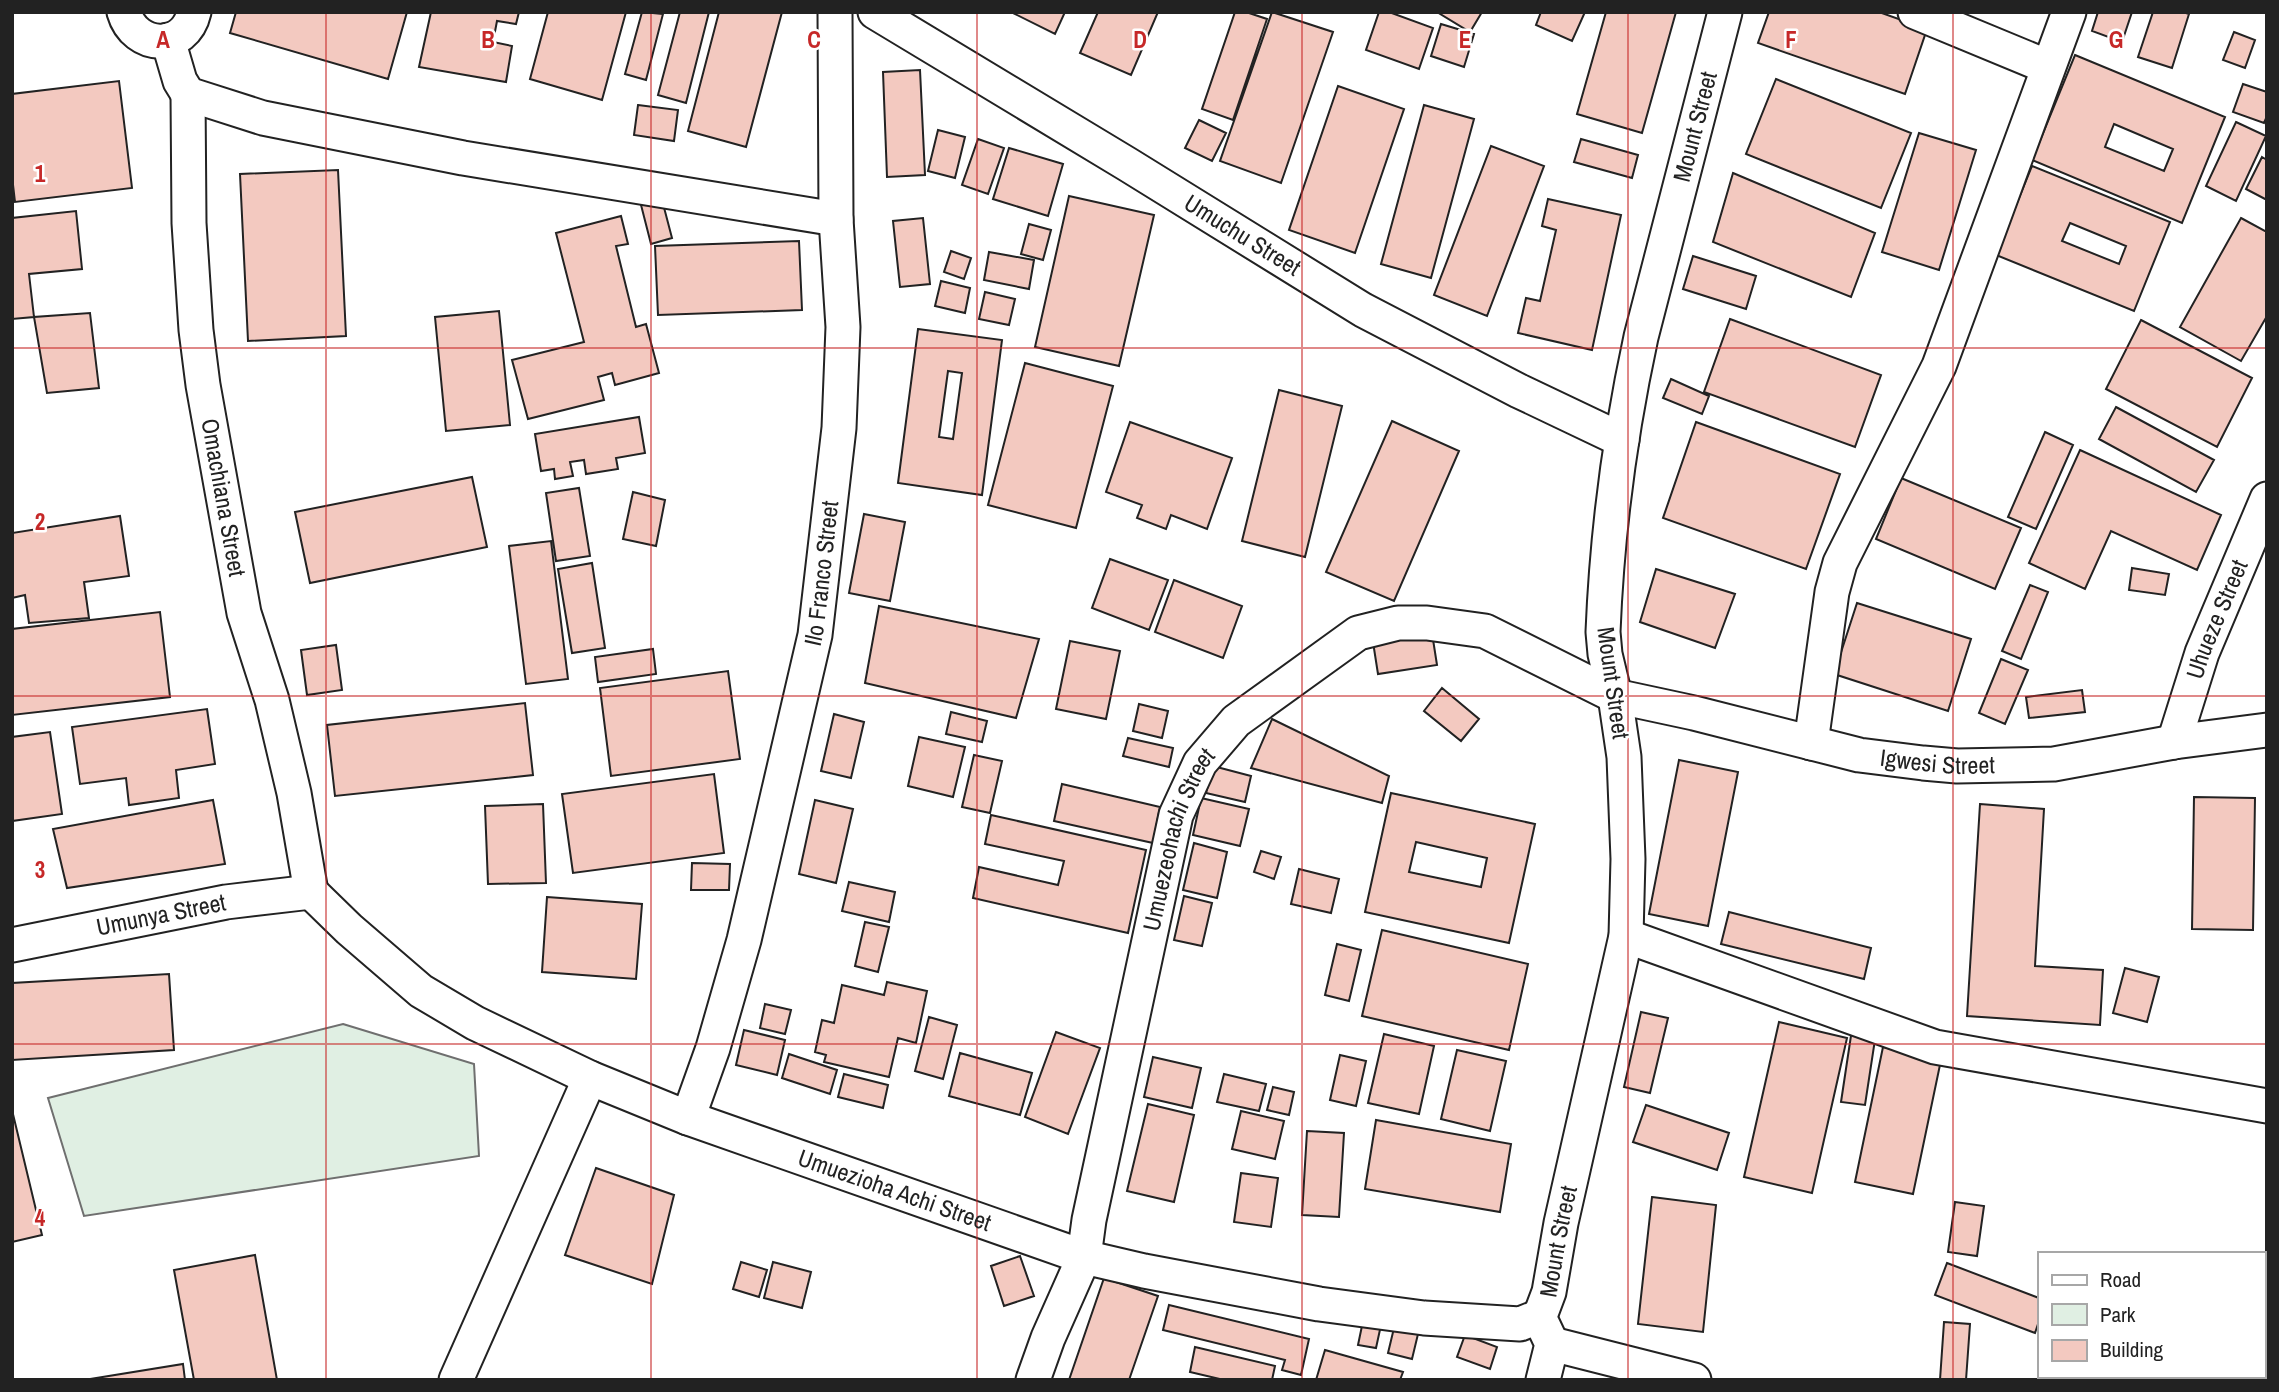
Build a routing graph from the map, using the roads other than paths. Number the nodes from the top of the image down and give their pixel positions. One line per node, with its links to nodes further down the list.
1 (124, 12): 8 (street)
2 (194, 12): 8 (street)
3 (835, 12): 11 (street, Ilo Franco Street)
4 (875, 12): 12 (street, Umuchu Street)
5 (1725, 12): 12 (street, Mount Street)
6 (1915, 12): 9 (street)
7 (2069, 12): 9 (street)
8 (168, 40): 10 (street)
9 (2048, 68): 17 (street)
10 (188, 94): 11 (street); 18 (street, Omachiana Street)
11 (836, 219): 23 (street, Ilo Franco Street)
12 (1622, 440): 14 (street, Mount Street)
13 (2267, 499): 16 (street, Uhueze Street)
14 (1615, 696): 17 (street, Igwesi Street); 19 (street, Mount Street); 24 (street, Umuezeohachi Street)
15 (2267, 730): 16 (street, Igwesi Street)
16 (2174, 742): 17 (street, Igwesi Street)
17 (1811, 743)
18 (310, 892): 20 (street, Umunya Street); 21 (street, Umuezioha Achi Street)
19 (1626, 936): 22 (street); 25 (street, Mount Street)
20 (12, 945)
21 (590, 1078): 23 (street, Umuezioha Achi Street); 26 (street)
22 (2267, 1106)
23 (688, 1118): 24 (street, Umuezioha Achi Street)
24 (1084, 1257): 25 (street, Umuezioha Achi Street); 27 (street, Umuezeohachi Street)
25 (1546, 1330): 28 (street, Mount Street); 29 (street)
26 (456, 1380)
27 (1033, 1380)
28 (1544, 1380)
29 (1694, 1380)

